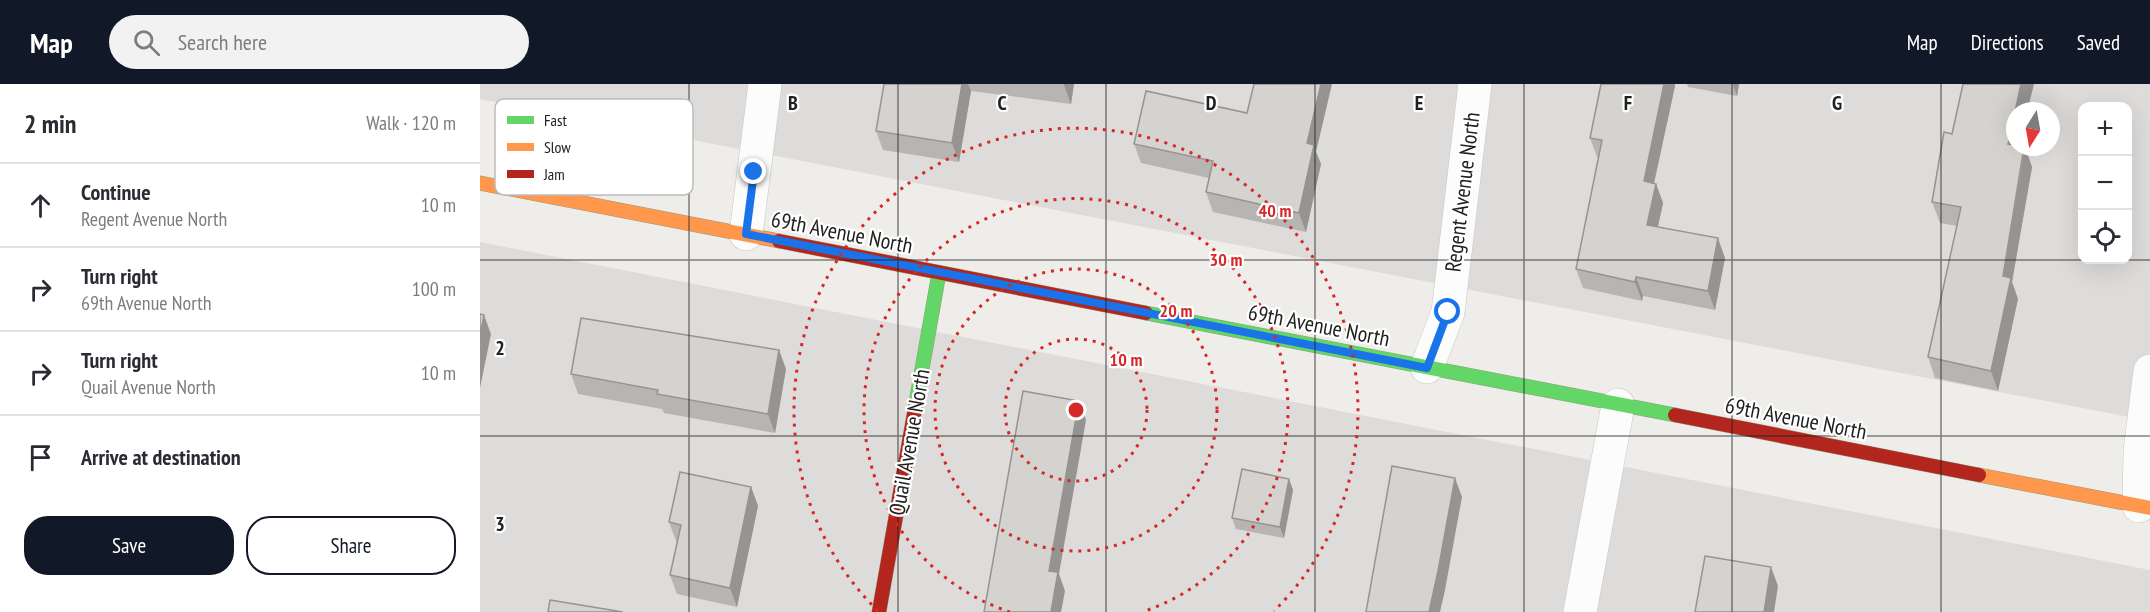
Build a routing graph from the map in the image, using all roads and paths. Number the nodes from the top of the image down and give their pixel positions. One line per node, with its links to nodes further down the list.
1 (765, 84): 6 (street)
2 (1475, 84): 8 (street, Regent Avenue North)
3 (480, 183): 4 (street, 69th Avenue North)
4 (495, 186)
5 (543, 195): 6 (street, 69th Avenue North)
6 (746, 234): 7 (street, 69th Avenue North)
7 (939, 273): 8 (street, 69th Avenue North); 12 (street, Quail Avenue North)
8 (1427, 368): 10 (street, 69th Avenue North)
9 (2150, 371): 11 (street)
10 (1618, 405): 11 (street, 69th Avenue North); 13 (street)
11 (2145, 507)
12 (879, 612)
13 (1580, 612)

